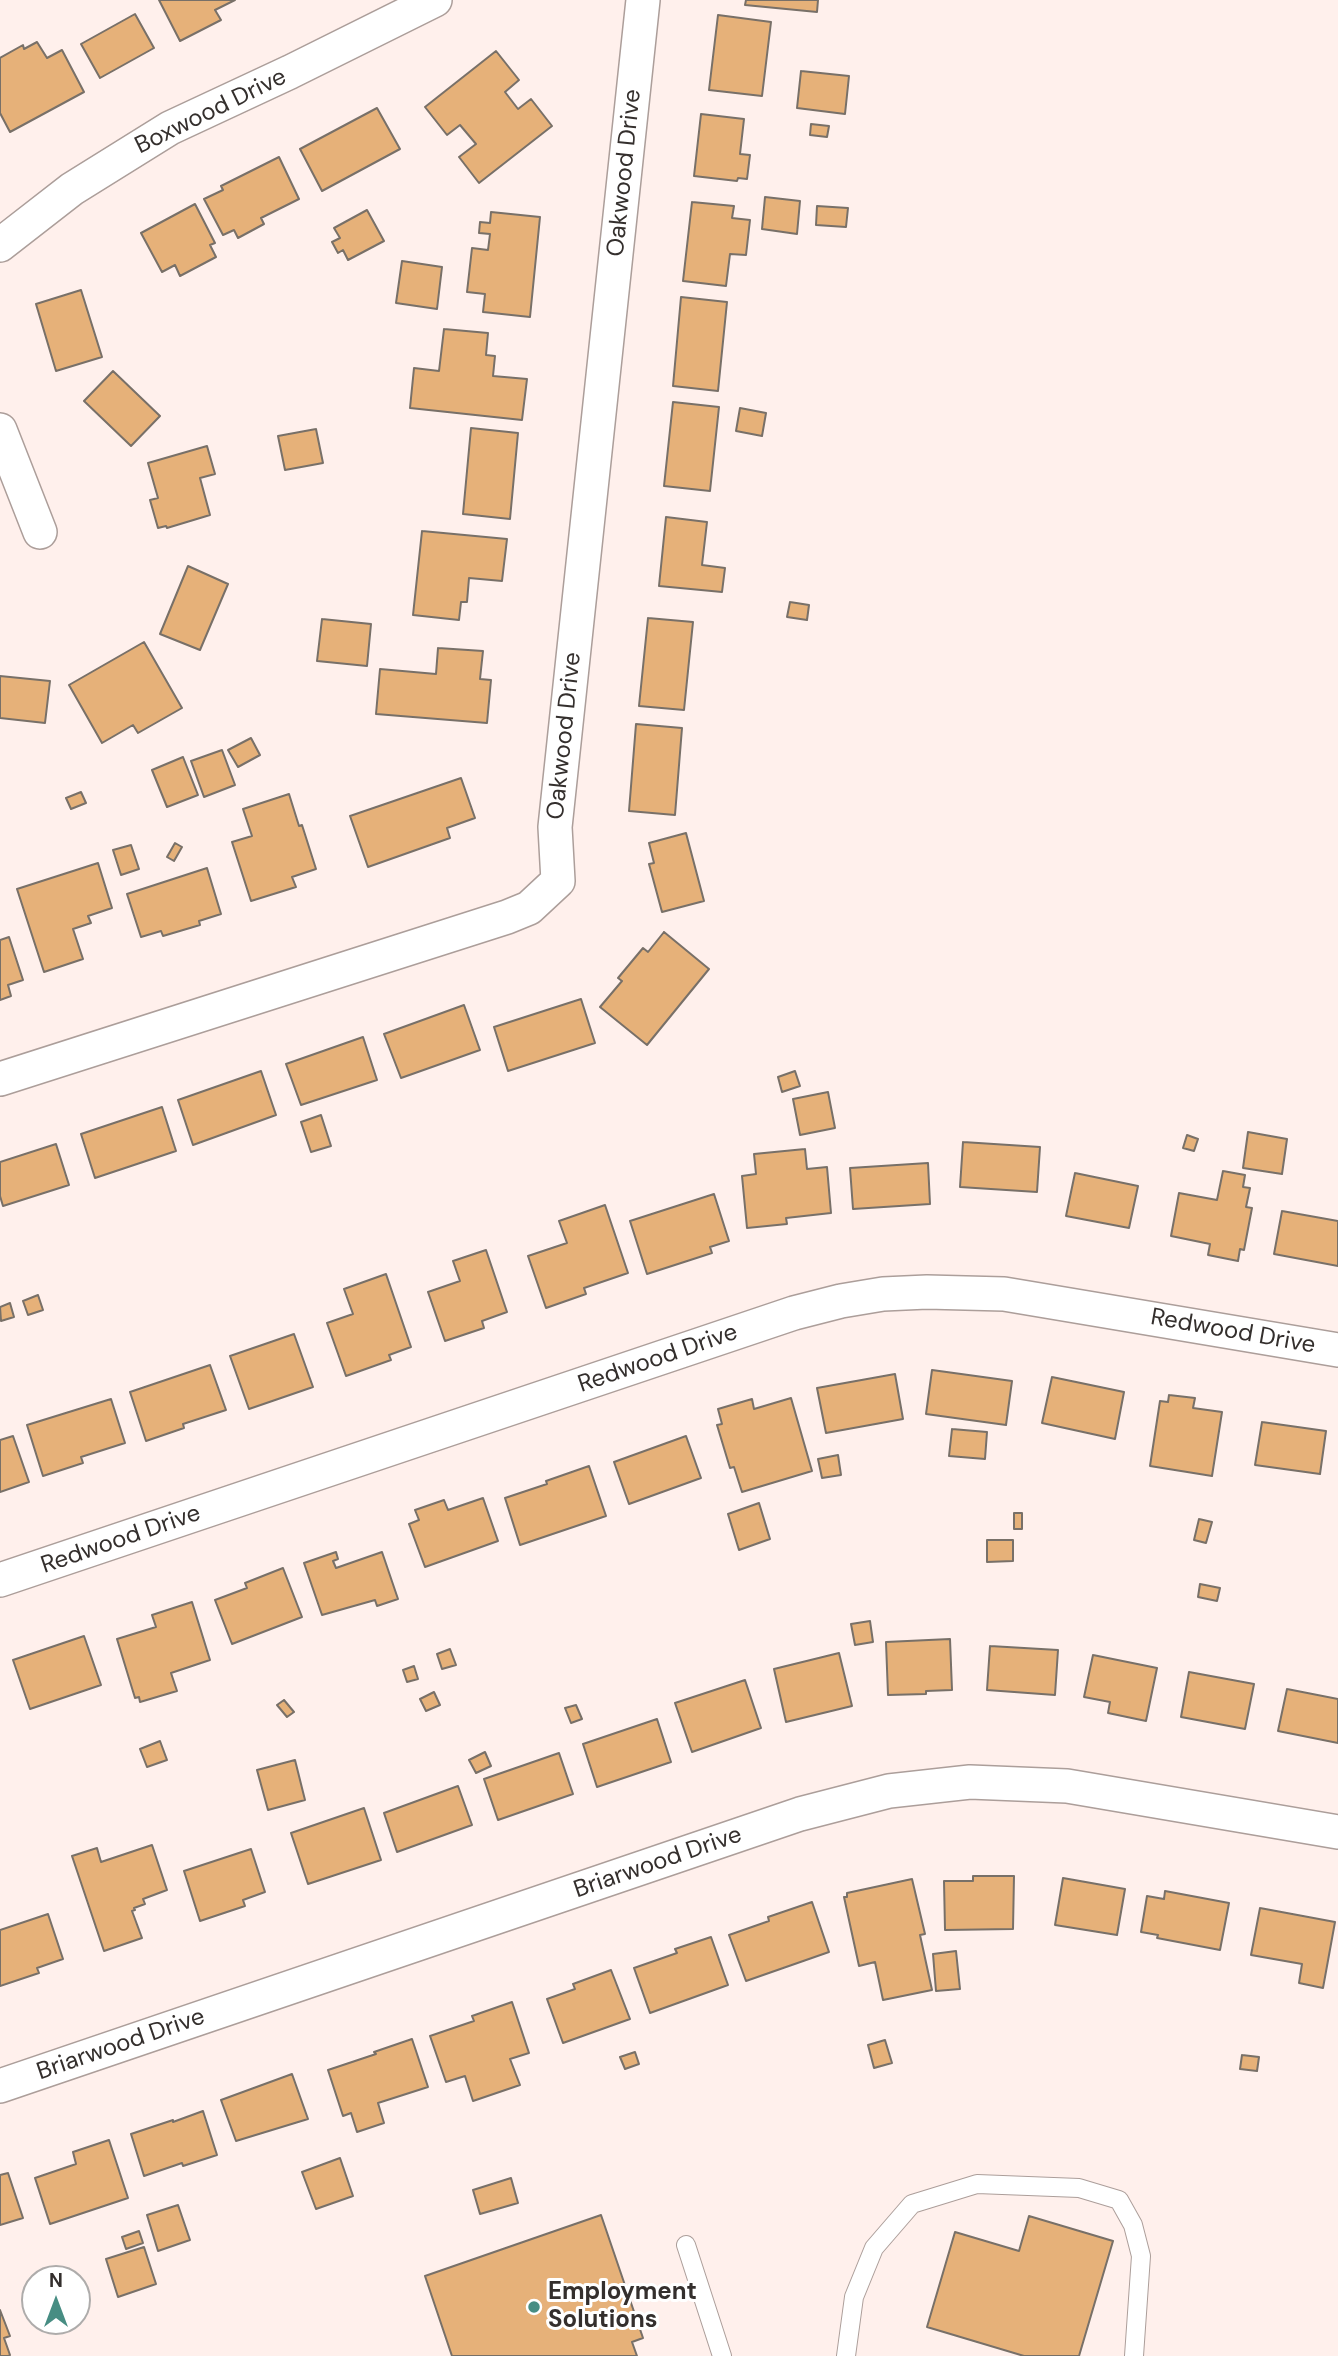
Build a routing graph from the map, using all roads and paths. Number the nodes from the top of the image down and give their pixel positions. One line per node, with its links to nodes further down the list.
1 (435, 0): 3 (street, Boxwood Drive)
2 (643, 0): 6 (street, Oakwood Drive)
3 (0, 246)
4 (0, 430): 5 (street)
5 (40, 532)
6 (0, 1079)
7 (1338, 1350): 8 (street, Redwood Drive)
8 (0, 1580)
9 (1338, 1832): 10 (street, Briarwood Drive)
10 (0, 2086)
11 (686, 2245): 12 (lane)
12 (722, 2356)
13 (846, 2356): 14 (lane)
14 (1134, 2356)

